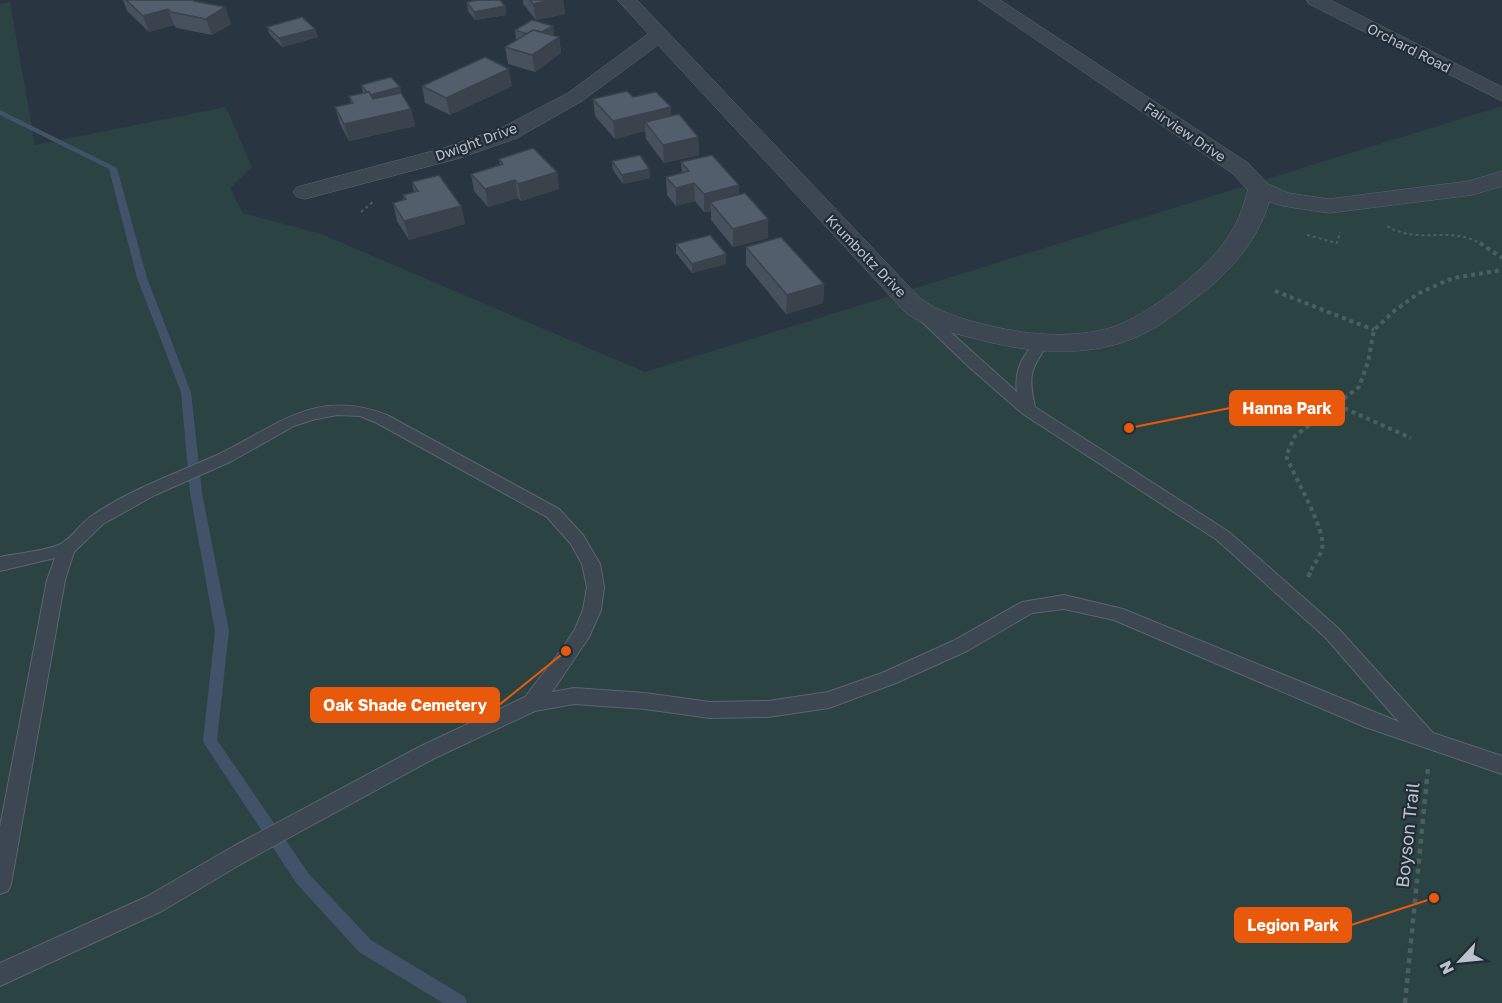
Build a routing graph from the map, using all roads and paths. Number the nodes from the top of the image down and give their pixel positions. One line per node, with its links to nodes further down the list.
1 (627, 0): 4 (street, Krumboltz Drive)
2 (987, 0): 7 (street, Fairview Drive)
3 (1316, 0): 5 (street, Orchard Road)
4 (660, 35): 8 (street, Dwight Drive); 15 (street, Krumboltz Drive)
5 (1502, 95)
6 (1502, 177): 7 (street)
7 (1260, 189): 17 (street, Krumboltz Drive)
8 (305, 192)
9 (1342, 221): 11 (path)
10 (1384, 224): 12 (path)
11 (1308, 235)
12 (1502, 258)
13 (1502, 270): 16 (path)
14 (1275, 291): 16 (path)
15 (919, 311): 17 (street, Krumboltz Drive); 19 (lane)
16 (1374, 330): 18 (path)
17 (1041, 344): 19 (lane)
18 (1337, 405): 20 (path); 23 (path)
19 (1028, 410): 23 (lane)
20 (1411, 438)
21 (68, 549): 22 (lane); 24 (lane); 27 (lane)
22 (0, 564)
23 (1290, 594): 25 (lane)
24 (532, 703): 25 (lane); 28 (lane)
25 (1428, 741): 26 (lane); 29 (path, Boyson Trail)
26 (1502, 765)
27 (0, 884)
28 (0, 975)
29 (1405, 1003)

